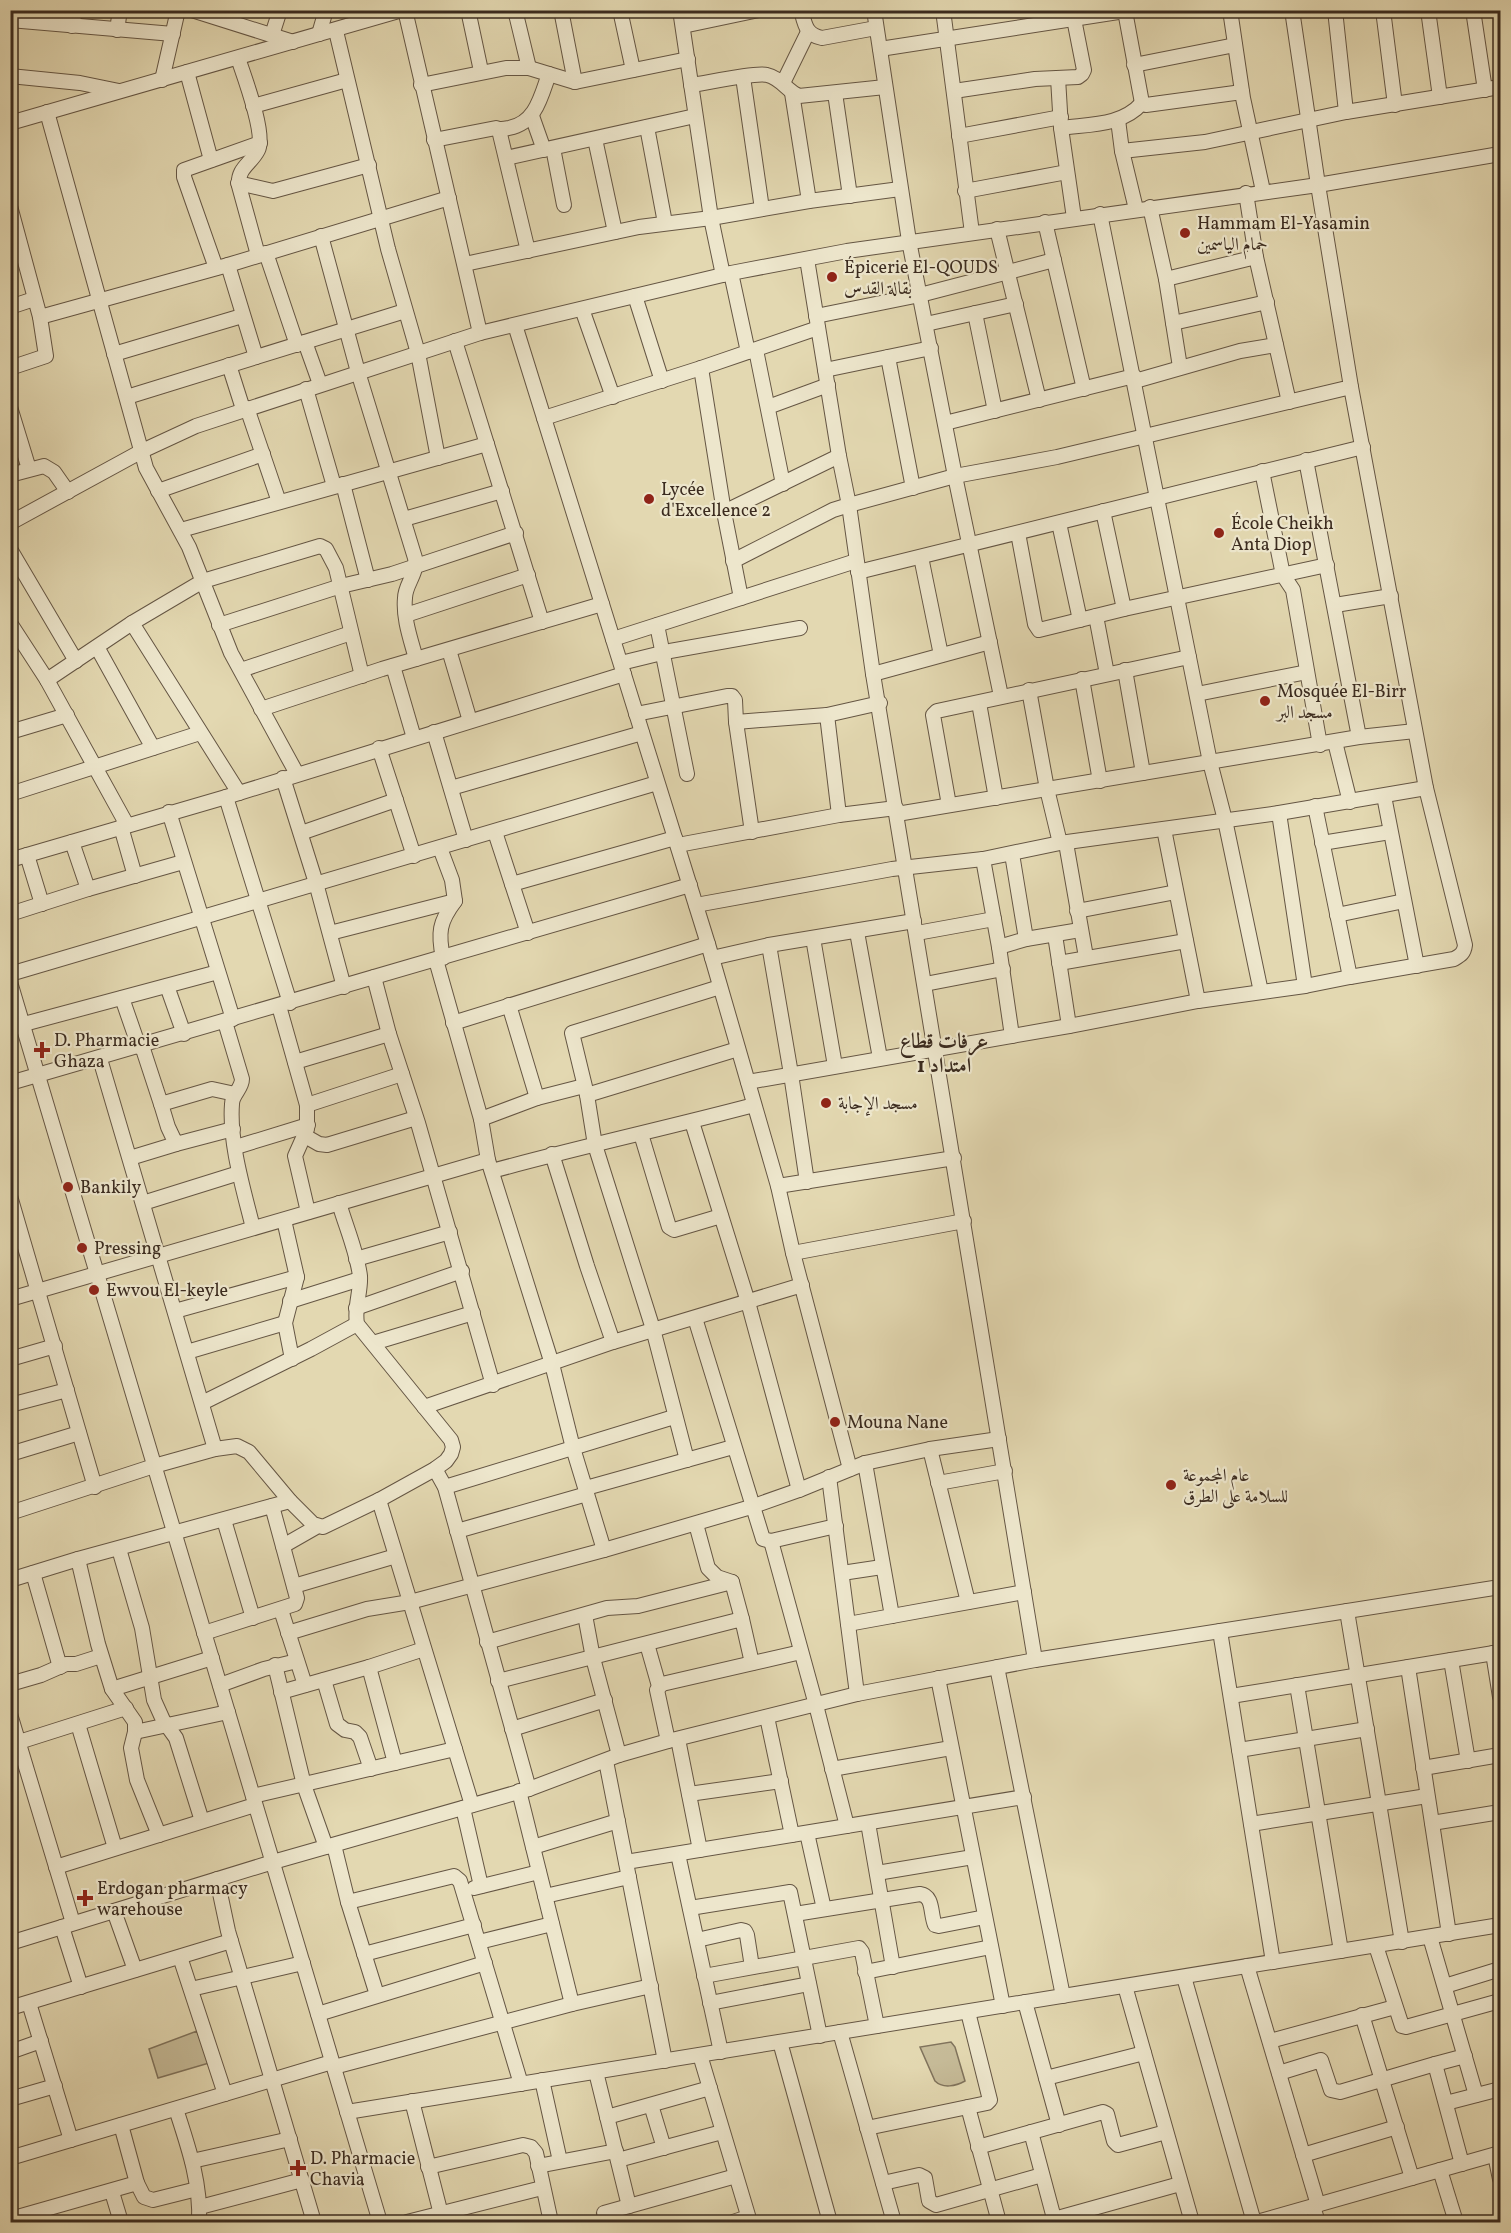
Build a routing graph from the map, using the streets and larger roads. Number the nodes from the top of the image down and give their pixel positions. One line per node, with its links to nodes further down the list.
1 (75, 10): 28 (street)
2 (120, 10): 31 (street)
3 (178, 10): 34 (street)
4 (192, 10): 36 (street)
5 (280, 10): 36 (street)
6 (326, 10): 35 (street)
7 (403, 10): 32 (street); 55 (street)
8 (468, 10): 46 (street)
9 (515, 10): 44 (street)
10 (561, 10): 54 (street)
11 (620, 10): 45 (street)
12 (680, 10): 29 (street)
13 (759, 10): 29 (street)
14 (801, 10): 33 (street)
15 (874, 10): 30 (street)
16 (943, 10): 37 (street)
17 (1230, 10): 39 (street)
18 (1292, 10): 74 (street)
19 (1335, 10): 70 (street)
20 (1383, 10): 67 (street)
21 (1428, 10): 65 (street)
22 (1473, 10): 60 (street)
23 (1128, 11): 24 (street); 43 (street)
24 (1097, 13): 27 (street)
25 (12, 17): 28 (street)
26 (1043, 17): 27 (street); 37 (street)
27 (1074, 20): 51 (street)
28 (72, 26): 31 (street)
29 (683, 26): 42 (street)
30 (876, 28): 33 (street); 40 (street)
31 (117, 30): 34 (street)
32 (336, 31): 35 (street); 53 (street)
33 (808, 32): 59 (street)
34 (173, 34): 52 (street)
35 (320, 34): 38 (street)
36 (272, 35): 38 (street)
37 (948, 38): 40 (street); 62 (street)
38 (293, 42): 41 (street)
39 (1235, 45): 43 (street); 63 (street)
40 (880, 49): 57 (street)
41 (238, 58): 47 (street); 68 (street)
42 (688, 59): 45 (street); 56 (street)
43 (1134, 65): 66 (street)
44 (530, 68): 46 (street); 48 (street)
45 (633, 70): 54 (street)
46 (482, 71): 55 (street)
47 (187, 72): 52 (street); 88 (street)
48 (549, 74): 54 (street); 71 (street)
49 (10, 76): 61 (street)
50 (743, 77): 56 (street); 59 (street); 103 (street)
51 (1058, 78): 62 (street); 76 (street)
52 (162, 80): 61 (street)
53 (347, 80): 68 (street); 89 (street)
54 (575, 82)
55 (421, 85): 82 (street)
56 (691, 85): 72 (street)
57 (885, 87): 64 (street); 93 (street)
58 (1500, 87): 60 (street)
59 (787, 88): 64 (street); 99 (street)
60 (1485, 90): 65 (street)
61 (121, 91): 69 (street)
62 (954, 91): 80 (street)
63 (1242, 92): 66 (street); 79 (street)
64 (835, 93): 97 (street)
65 (1440, 97): 67 (street)
66 (1142, 104): 73 (street)
67 (1395, 105): 70 (street)
68 (253, 106): 83 (street)
69 (47, 112): 75 (street); 129 (street)
70 (1346, 112): 74 (street)
71 (532, 116): 78 (street); 84 (street)
72 (695, 116): 77 (street); 107 (street)
73 (1118, 120): 76 (street); 85 (street)
74 (1310, 121): 79 (street); 92 (street)
75 (10, 123)
76 (1061, 123): 80 (street); 90 (street)
77 (647, 127): 81 (street); 110 (street)
78 (499, 130): 82 (street); 87 (street)
79 (1251, 133): 85 (street); 95 (street)
80 (959, 136): 94 (street)
81 (595, 139): 84 (street); 112 (street)
82 (434, 140): 98 (street)
83 (260, 143): 88 (street); 91 (street)
84 (548, 149): 87 (street); 100 (street)
85 (1122, 151): 104 (street)
86 (1500, 154): 92 (street)
87 (506, 158): 116 (street)
88 (211, 160): 122 (street)
89 (369, 165): 91 (street); 106 (street)
90 (1067, 172): 94 (street); 108 (street)
91 (238, 183): 117 (street)
92 (1318, 184): 95 (street); 163 (street)
93 (900, 189): 97 (street); 115 (street)
94 (965, 190): 113 (street)
95 (1263, 191): 96 (street)
96 (1246, 194): 102 (street); 118 (street)
97 (850, 196): 99 (street)
98 (448, 198): 106 (street); 121 (street)
99 (809, 201): 103 (street)
100 (564, 205)
101 (10, 206): 128 (street)
102 (1150, 207): 104 (street); 125 (street)
103 (762, 209): 107 (street)
104 (1136, 209): 105 (street)
105 (1100, 214): 108 (street); 159 (street)
106 (381, 217): 114 (street); 134 (street)
107 (711, 218): 110 (street); 124 (street)
108 (1074, 218): 109 (street)
109 (1046, 222): 111 (street); 120 (street)
110 (665, 223): 112 (street)
111 (997, 229): 113 (street); 123 (street)
112 (615, 232): 116 (street)
113 (972, 232): 115 (street)
114 (321, 236): 117 (street); 142 (street)
115 (909, 241): 119 (street); 126 (street)
116 (528, 250): 121 (street)
117 (262, 254): 122 (street); 145 (street)
118 (1256, 257): 125 (street); 130 (street)
119 (807, 259): 124 (street); 138 (street)
120 (1054, 260): 123 (street); 165 (street)
121 (465, 264): 143 (street)
122 (222, 266): 129 (street); 136 (street)
123 (1008, 272): 126 (street); 131 (street)
124 (727, 274): 127 (street); 148 (street)
125 (1166, 279): 140 (street)
126 (920, 295): 138 (street); 139 (street)
127 (635, 296): 133 (street); 160 (street)
128 (34, 299): 132 (street); 137 (street)
129 (99, 302): 137 (street); 150 (street)
130 (1267, 302): 140 (street); 146 (street)
131 (1016, 304): 135 (street); 168 (street)
132 (10, 307)
133 (582, 309): 141 (street); 166 (street)
134 (405, 311): 142 (street); 149 (street)
135 (975, 313): 139 (street); 173 (street)
136 (242, 316): 150 (street); 151 (street)
137 (40, 317): 155 (street)
138 (817, 322): 148 (street); 157 (street)
139 (927, 324): 147 (street)
140 (1173, 324): 154 (street)
141 (515, 325): 143 (street); 174 (street)
142 (348, 329): 145 (street); 158 (street)
143 (480, 333): 144 (street)
144 (454, 341): 149 (street); 177 (street)
145 (301, 343): 151 (street); 161 (street)
146 (1276, 345): 154 (street); 169 (street)
147 (931, 348): 152 (street); 175 (street)
148 (752, 351): 156 (street); 171 (street)
149 (418, 353): 158 (street); 182 (street)
150 (114, 354): 167 (street)
151 (256, 357): 153 (street)
152 (888, 357): 157 (street); 191 (street)
153 (229, 365): 167 (street); 172 (street)
154 (1180, 367): 159 (street)
155 (10, 368)
156 (701, 368): 160 (street); 199 (street)
157 (825, 370): 162 (street)
158 (358, 372): 161 (street); 186 (street)
159 (1134, 379): 165 (street); 176 (street)
160 (662, 381): 166 (street)
161 (320, 384): 164 (street)
162 (828, 385): 171 (street); 181 (street)
163 (1351, 387): 169 (street); 178 (street)
164 (306, 389): 172 (street); 190 (street)
165 (1084, 389): 168 (street)
166 (613, 397): 174 (street)
167 (127, 398): 179 (street)
168 (1039, 400): 173 (street)
169 (1289, 402): 176 (street)
170 (10, 407): 184 (street)
171 (768, 407): 189 (street)
172 (245, 409): 179 (street); 180 (street)
173 (995, 411): 175 (street)
174 (544, 418): 222 (street)
175 (945, 423): 188 (street)
176 (1146, 435): 188 (street); 195 (street)
177 (487, 444): 182 (street); 193 (street)
178 (1363, 447): 183 (street); 219 (street)
179 (142, 451): 192 (street); 194 (street)
180 (263, 454): 192 (street); 196 (street)
181 (839, 456): 189 (street); 197 (street)
182 (438, 458): 186 (street)
183 (1306, 460): 185 (street); 211 (street)
184 (28, 469): 187 (street); 194 (street)
185 (1262, 471): 195 (street); 214 (street)
186 (389, 472): 190 (street); 200 (street)
187 (10, 475)
188 (955, 476): 191 (street); 206 (street)
189 (783, 484): 199 (street)
190 (338, 485): 196 (street); 216 (street)
191 (913, 488): 197 (street)
192 (158, 491): 203 (street)
193 (502, 491): 200 (street); 204 (street)
194 (68, 492): 201 (street)
195 (1158, 498): 198 (street); 220 (street)
196 (279, 502): 203 (street)
197 (849, 505): 209 (street); 212 (street)
198 (1103, 511): 202 (street); 224 (street)
199 (724, 512): 209 (street)
200 (404, 519): 210 (street)
201 (10, 523)
202 (1059, 523): 205 (street); 227 (street)
203 (181, 530): 217 (street)
204 (516, 533): 210 (street); 215 (street)
205 (1018, 533): 206 (street); 227 (street)
206 (969, 544): 208 (street); 236 (street)
207 (10, 549): 213 (street)
208 (921, 557): 212 (street); 240 (street)
209 (733, 561): 221 (street)
210 (417, 565): 216 (street); 225 (street)
211 (1327, 565): 214 (street); 223 (street)
212 (857, 567): 221 (street); 249 (street)
213 (16, 573): 243 (street)
214 (1283, 574): 220 (street); 248 (street)
215 (528, 575): 225 (street); 228 (street)
216 (368, 579): 218 (street)
217 (203, 581): 218 (street); 230 (street); 231 (street)
218 (341, 586): 231 (street); 234 (street)
219 (1391, 596): 223 (street); 266 (street)
220 (1178, 597): 224 (street); 241 (street)
221 (741, 598): 232 (street)
222 (602, 604): 228 (street); 235 (street)
223 (1335, 605): 271 (street)
224 (1124, 609): 226 (street)
225 (406, 615): 242 (street)
226 (1096, 616): 227 (street); 250 (street)
227 (1080, 620)
228 (542, 622): 238 (street)
229 (10, 623): 253 (street)
230 (132, 624): 237 (street); 269 (street)
231 (219, 625): 246 (street)
232 (657, 625): 235 (street); 239 (street)
233 (800, 628): 239 (street)
234 (351, 633): 246 (street); 251 (street)
235 (613, 639): 245 (street)
236 (990, 642): 240 (street); 256 (street)
237 (97, 647): 243 (street); 275 (street)
238 (449, 650): 242 (street); 264 (street)
239 (662, 653): 245 (street); 259 (street)
240 (941, 655): 249 (street)
241 (1189, 657): 247 (street); 255 (street)
242 (416, 659): 244 (street)
243 (76, 661): 253 (street)
244 (393, 666): 251 (street); 272 (street)
245 (622, 668): 261 (street); 264 (street)
246 (241, 670): 260 (street)
247 (1125, 670): 250 (street); 279 (street)
248 (1307, 672): 255 (street); 274 (street)
249 (873, 674): 257 (street)
250 (1107, 674): 252 (street)
251 (362, 676): 260 (street)
252 (1082, 679): 254 (street); 282 (street)
253 (47, 680): 262 (street)
254 (1029, 690): 256 (street); 286 (street)
255 (1197, 694): 277 (street)
256 (1001, 696): 258 (street)
257 (880, 703): 263 (street); 295 (street)
258 (979, 703): 290 (street); 293 (street)
259 (672, 707): 261 (street); 265 (street); 280 (street)
260 (261, 709): 281 (street)
261 (636, 714): 270 (street)
262 (67, 715): 267 (street); 278 (street)
263 (827, 715): 265 (street); 298 (street)
264 (470, 721): 268 (street)
265 (736, 722): 303 (street)
266 (1415, 730): 271 (street); 285 (street)
267 (10, 732)
268 (434, 732): 272 (street); 284 (street)
269 (200, 733): 275 (street); 288 (street)
270 (642, 733): 283 (street); 284 (street)
271 (1359, 737): 273 (street)
272 (414, 738): 276 (street)
273 (1335, 742): 274 (street); 292 (street)
274 (1320, 745): 277 (street)
275 (153, 748): 278 (street)
276 (379, 748): 281 (street); 291 (street)
277 (1210, 762): 279 (street); 299 (street)
278 (95, 766): 287 (street); 300 (street)
279 (1143, 773): 282 (street)
280 (687, 774)
281 (290, 776): 288 (street); 305 (street)
282 (1100, 781): 286 (street)
283 (657, 783): 302 (street); 308 (street)
284 (451, 788): 306 (street)
285 (1426, 788): 289 (street); 351 (street)
286 (1047, 789): 290 (street); 309 (street)
287 (10, 794)
288 (232, 795): 296 (street); 325 (street)
289 (1384, 796): 292 (street); 304 (street)
290 (996, 798): 293 (street)
291 (396, 800): 305 (street); 314 (street)
292 (1350, 802): 294 (street)
293 (949, 805): 295 (street)
294 (1315, 806): 297 (street); 310 (street)
295 (897, 811): 298 (street); 318 (street)
296 (168, 812): 300 (street); 317 (street)
297 (1279, 813): 299 (street); 360 (street)
298 (839, 815): 303 (street)
299 (1225, 820): 301 (street); 363 (street)
300 (124, 826): 307 (street); 319 (street)
301 (1164, 829): 309 (street); 324 (street)
302 (495, 832): 306 (street); 321 (street)
303 (752, 832): 308 (street)
304 (1390, 832): 310 (street); 327 (street)
305 (301, 833): 320 (street)
306 (466, 840): 311 (street)
307 (72, 842): 313 (street); 323 (street)
308 (677, 842): 321 (street); 322 (street)
309 (1063, 843): 312 (street); 330 (street)
310 (1322, 843): 332 (street)
311 (440, 848): 314 (street); 326 (street)
312 (1012, 854): 315 (street); 342 (street)
313 (27, 855): 316 (street); 328 (street)
314 (414, 856): 320 (street)
315 (983, 859): 318 (street); 334 (street)
316 (10, 860)
317 (183, 862): 319 (street); 333 (street)
318 (906, 868): 329 (street); 335 (street)
319 (135, 876): 323 (street)
320 (316, 883): 325 (street); 338 (street)
321 (512, 884): 339 (street)
322 (690, 885): 329 (street); 339 (street)
323 (88, 889): 328 (street)
324 (1176, 892): 330 (street); 343 (street)
325 (259, 901): 333 (street); 366 (street)
326 (455, 901): 338 (street); 349 (street)
327 (1404, 901): 332 (street); 351 (street)
328 (42, 904): 331 (street)
329 (696, 905): 344 (street)
330 (1077, 911): 336 (street)
331 (10, 914)
332 (1337, 915): 355 (street)
333 (201, 917): 353 (street); 354 (street)
334 (994, 919): 335 (street); 346 (street)
335 (916, 927): 337 (street); 358 (street)
336 (1080, 930): 340 (street); 347 (street)
337 (857, 932): 341 (street); 378 (street)
338 (330, 933): 361 (street)
339 (528, 933): 349 (street)
340 (1055, 935): 342 (street); 350 (street)
341 (813, 938): 345 (street); 381 (street)
342 (1026, 939): 346 (street)
343 (1186, 942): 347 (street); 365 (street)
344 (708, 944): 348 (street); 367 (street)
345 (769, 945): 348 (street); 383 (street)
346 (999, 947): 352 (street)
347 (1086, 957): 350 (street)
348 (712, 958): 362 (street)
349 (440, 959): 356 (street); 369 (street)
350 (1059, 963): 371 (street)
351 (1417, 966): 355 (street)
352 (1003, 969): 358 (street); 374 (street)
353 (218, 972): 359 (street); 368 (street)
354 (10, 974)
355 (1350, 976): 360 (street)
356 (374, 977): 361 (street); 373 (street)
357 (10, 982): 370 (street)
358 (925, 984): 376 (street)
359 (167, 986): 364 (street); 372 (street)
360 (1305, 986): 363 (street)
361 (344, 987): 366 (street)
362 (720, 987): 377 (street); 387 (street)
363 (1261, 992): 365 (street)
364 (122, 998): 370 (street); 375 (street)
365 (1198, 1001): 371 (street)
366 (285, 1004): 368 (street); 380 (street)
367 (509, 1005): 369 (street); 389 (street)
368 (229, 1020): 372 (street); 388 (street)
369 (453, 1023): 394 (street)
370 (24, 1024): 384 (street)
371 (1069, 1026): 374 (street)
372 (184, 1034): 375 (street)
373 (389, 1034): 380 (street); 382 (street)
374 (1011, 1036): 376 (street)
375 (140, 1046): 379 (street); 390 (street)
376 (936, 1048): 378 (street); 404 (street)
377 (738, 1049): 385 (street); 387 (street)
378 (880, 1058): 381 (street)
379 (100, 1059): 384 (street); 403 (street)
380 (295, 1062): 391 (street)
381 (835, 1066): 383 (street)
382 (402, 1074): 391 (street); 393 (street)
383 (791, 1074): 385 (street); 408 (street)
384 (38, 1076): 386 (street); 424 (street)
385 (748, 1082): 392 (street)
386 (10, 1083)
387 (585, 1090): 389 (street); 400 (street)
388 (235, 1094): 390 (street); 396 (street)
389 (537, 1098): 394 (street)
390 (161, 1104): 399 (street)
391 (307, 1105): 397 (street)
392 (754, 1105): 395 (street); 409 (street)
393 (416, 1118): 397 (street); 407 (street)
394 (481, 1119): 405 (street)
395 (692, 1122): 398 (street); 414 (street)
396 (233, 1129): 399 (street); 401 (street)
397 (306, 1130): 401 (street); 413 (street)
398 (641, 1134): 400 (street); 414 (street)
399 (176, 1144): 403 (street)
400 (595, 1146): 402 (street); 438 (street)
401 (236, 1147): 406 (street)
402 (552, 1154): 405 (street); 439 (street)
403 (130, 1158): 411 (street)
404 (954, 1158): 408 (street); 416 (street)
405 (490, 1166): 407 (street); 445 (street)
406 (239, 1173): 411 (street); 417 (street)
407 (434, 1175): 412 (street); 418 (street)
408 (807, 1182): 409 (street)
409 (778, 1186): 420 (street)
410 (10, 1196): 419 (street)
411 (143, 1203): 421 (street)
412 (339, 1203): 413 (street); 422 (street)
413 (308, 1212): 415 (street)
414 (721, 1215): 431 (street)
415 (284, 1220): 417 (street); 425 (street)
416 (964, 1221): 420 (street); 453 (street)
417 (253, 1228): 421 (street)
418 (450, 1232): 422 (street); 423 (street)
419 (16, 1239): 428 (street)
420 (793, 1253): 427 (street)
421 (159, 1256): 424 (street); 433 (street)
422 (356, 1259): 426 (street)
423 (462, 1271): 432 (street); 434 (street)
424 (98, 1274): 428 (street); 461 (street)
425 (297, 1276): 430 (street); 433 (street)
426 (360, 1279): 430 (street); 432 (street)
427 (802, 1285): 431 (street); 462 (street)
428 (39, 1291): 429 (street); 441 (street)
429 (10, 1299)
430 (290, 1301): 436 (street)
431 (748, 1302): 435 (street); 469 (street)
432 (356, 1308): 437 (street)
433 (175, 1311): 442 (street)
434 (473, 1313): 440 (street); 446 (street)
435 (695, 1318): 438 (street); 454 (street)
436 (285, 1323): 442 (street); 444 (street)
437 (357, 1324): 440 (street); 444 (street)
438 (653, 1329): 439 (street); 451 (street)
439 (613, 1342): 445 (street)
440 (373, 1343): 450 (street)
441 (55, 1346): 443 (street); 447 (street)
442 (187, 1352): 448 (street)
443 (10, 1359)
444 (292, 1359): 448 (street)
445 (552, 1364): 446 (street); 455 (street)
446 (493, 1385): 450 (street)
447 (67, 1390): 449 (street); 452 (street)
448 (202, 1403): 456 (street)
449 (10, 1405)
450 (424, 1407): 463 (street)
451 (674, 1417): 455 (street); 459 (street)
452 (79, 1433): 458 (street); 467 (street)
453 (999, 1439): 457 (street); 464 (street)
454 (733, 1447): 459 (street); 474 (street)
455 (573, 1448): 468 (street); 470 (street)
456 (215, 1449): 461 (street); 472 (street)
457 (930, 1449): 460 (street); 466 (street)
458 (10, 1454)
459 (687, 1460): 470 (street)
460 (866, 1463): 462 (street); 488 (street)
461 (154, 1466): 467 (street); 481 (street)
462 (850, 1468): 465 (street)
463 (435, 1469): 468 (street); 471 (street)
464 (1005, 1472): 466 (street); 496 (street)
465 (830, 1477): 469 (street); 479 (street)
466 (939, 1483): 498 (street)
467 (95, 1486): 475 (street)
468 (445, 1487): 480 (street)
469 (799, 1490): 474 (street)
470 (586, 1491): 480 (street); 485 (street)
471 (379, 1500): 478 (street); 486 (street)
472 (290, 1501): 473 (street); 478 (street)
473 (272, 1506): 476 (street); 483 (street)
474 (751, 1507): 477 (street); 482 (street)
475 (10, 1513)
476 (224, 1520): 481 (street); 503 (street)
477 (696, 1524): 485 (street); 492 (street)
478 (318, 1526): 483 (street)
479 (836, 1526): 482 (street); 490 (street)
480 (457, 1531): 493 (street)
481 (175, 1534): 484 (street); 507 (street)
482 (771, 1541): 512 (street)
483 (283, 1546): 494 (street)
484 (119, 1550): 487 (street); 527 (street)
485 (604, 1550): 493 (street)
486 (396, 1556): 494 (street); 497 (street)
487 (78, 1559): 489 (street); 514 (street)
488 (882, 1568): 490 (street); 502 (street)
489 (33, 1573): 491 (street); 523 (street)
490 (842, 1573): 505 (street)
491 (10, 1580)
492 (732, 1582): 501 (street); 504 (street)
493 (472, 1585): 497 (street); 509 (street)
494 (294, 1586): 499 (street)
495 (1500, 1587): 500 (street)
496 (1024, 1592): 498 (street); 517 (street)
497 (410, 1602): 508 (street); 511 (street)
498 (968, 1602): 502 (street)
499 (281, 1610): 503 (street); 508 (street)
500 (1347, 1611): 506 (street); 526 (street)
501 (585, 1615): 509 (street); 516 (street)
502 (892, 1616): 505 (street)
503 (253, 1618): 507 (street)
504 (742, 1619): 510 (street); 520 (street)
505 (848, 1624): 538 (street)
506 (1220, 1631): 517 (street); 539 (street)
507 (204, 1633): 515 (street)
508 (288, 1633): 519 (street)
509 (487, 1642): 530 (street)
510 (648, 1644): 516 (street); 535 (street)
511 (424, 1649): 524 (street); 556 (street)
512 (801, 1652): 520 (street); 542 (street)
513 (1497, 1653): 518 (street); 540 (street)
514 (101, 1656): 523 (street); 536 (street)
515 (212, 1658): 527 (street); 532 (street)
516 (593, 1658): 530 (street); 541 (street)
517 (1035, 1660): 522 (street)
518 (1451, 1660): 525 (street); 560 (street)
519 (297, 1661): 521 (street); 533 (street)
520 (752, 1663): 535 (street)
521 (275, 1665): 532 (street); 537 (street)
522 (997, 1666): 528 (street); 570 (street)
523 (60, 1667): 531 (street)
524 (369, 1667): 529 (street); 561 (street)
525 (1408, 1667): 526 (street); 562 (street)
526 (1358, 1676): 534 (street); 550 (street)
527 (152, 1677): 536 (street); 548 (street)
528 (938, 1678): 538 (street); 555 (street)
529 (324, 1680): 533 (street); 563 (street)
530 (498, 1681): 549 (street)
531 (10, 1684)
532 (220, 1685): 544 (street)
533 (305, 1685): 537 (street)
534 (1297, 1685): 539 (street); 553 (street)
535 (659, 1686): 554 (street)
536 (112, 1689): 543 (street)
537 (281, 1692): 566 (street)
538 (857, 1694): 542 (street)
539 (1231, 1696): 557 (street)
540 (1500, 1697)
541 (604, 1700): 549 (street); 559 (street)
542 (816, 1705): 546 (street); 564 (street)
543 (126, 1708): 547 (street); 551 (street)
544 (228, 1712): 548 (street); 571 (street)
545 (10, 1714): 552 (street)
546 (767, 1717): 554 (street); 565 (street)
547 (78, 1724): 552 (street); 588 (street)
548 (167, 1725): 551 (street); 577 (street)
549 (512, 1729): 567 (street)
550 (1367, 1729): 553 (street); 572 (street)
551 (135, 1732): 584 (street)
552 (15, 1734): 594 (street)
553 (1306, 1739): 557 (street); 576 (street)
554 (673, 1740): 559 (street); 568 (street)
555 (951, 1748): 564 (street); 574 (street)
556 (455, 1749): 561 (street); 573 (street)
557 (1239, 1750): 581 (street)
558 (1500, 1755): 560 (street)
559 (613, 1758): 567 (street); 578 (street)
560 (1468, 1761): 562 (street)
561 (395, 1763): 563 (street)
562 (1423, 1768): 569 (street)
563 (371, 1769): 566 (street)
564 (832, 1769): 582 (street)
565 (781, 1781): 568 (street); 585 (street)
566 (304, 1785): 571 (street); 586 (street)
567 (524, 1790): 573 (street); 587 (street)
568 (689, 1794): 589 (street)
569 (1427, 1796): 572 (street); 579 (street)
570 (1024, 1797): 574 (street); 645 (street)
571 (254, 1801): 577 (street); 592 (street)
572 (1379, 1803): 576 (street); 618 (street)
573 (467, 1806): 586 (street); 599 (street)
574 (963, 1807): 580 (street); 591 (street)
575 (1500, 1812): 579 (street)
576 (1318, 1813): 581 (street); 622 (street)
577 (201, 1821): 584 (street)
578 (618, 1821): 587 (street); 593 (street)
579 (1432, 1822): 613 (street)
580 (868, 1823): 582 (street); 596 (street)
581 (1251, 1824): 626 (street)
582 (847, 1826): 583 (street)
583 (807, 1833): 585 (street); 605 (street)
584 (159, 1835): 588 (street)
585 (792, 1835): 589 (street)
586 (330, 1846): 592 (street); 603 (street)
587 (533, 1846): 595 (street)
588 (115, 1848): 594 (street)
589 (700, 1850): 590 (street)
590 (678, 1854): 593 (street); 604 (street)
591 (973, 1857): 596 (street); 608 (street)
592 (273, 1862): 598 (street); 627 (street)
593 (626, 1862): 597 (street)
594 (56, 1866): 610 (street)
595 (539, 1872): 599 (street); 601 (street)
596 (877, 1873): 602 (street)
597 (629, 1877): 601 (street); 639 (street)
598 (217, 1879): 606 (street); 616 (street)
599 (481, 1886): 600 (street)
600 (463, 1891): 603 (street); 611 (street)
601 (545, 1896): 609 (street)
602 (882, 1900): 605 (street); 608 (street); 631 (street)
603 (348, 1902): 623 (street)
604 (690, 1908): 607 (street); 615 (street)
605 (824, 1909): 607 (street)
606 (114, 1911): 610 (street); 633 (street)
607 (795, 1914): 625 (street)
608 (985, 1917): 621 (street)
609 (552, 1924): 617 (street); 650 (street)
610 (68, 1925): 619 (street); 642 (street)
611 (474, 1925): 617 (street); 623 (street)
612 (1500, 1925): 613 (street)
613 (1449, 1934): 614 (street)
614 (1430, 1937): 618 (street); 641 (street)
615 (697, 1940): 630 (street); 635 (street)
616 (231, 1941): 624 (street); 637 (street)
617 (478, 1942): 628 (street)
618 (1401, 1942): 620 (street)
619 (10, 1943)
620 (1376, 1946): 622 (street); 652 (street)
621 (991, 1947): 631 (street); 651 (street)
622 (1341, 1951): 626 (street)
623 (364, 1954): 644 (street)
624 (180, 1957): 633 (street); 643 (street)
625 (804, 1958): 630 (street); 634 (street); 638 (street)
626 (1273, 1962): 629 (street)
627 (303, 1963): 637 (street); 655 (street)
628 (485, 1963): 644 (street); 658 (street)
629 (1247, 1966): 636 (street); 663 (street)
630 (752, 1967): 635 (street)
631 (893, 1967): 634 (street)
632 (1500, 1969): 641 (street)
633 (135, 1970): 642 (street)
634 (865, 1972): 659 (street)
635 (704, 1976): 649 (street)
636 (1184, 1977): 640 (street); 745 (street)
637 (242, 1978): 643 (street); 677 (street)
638 (809, 1984): 649 (street); 661 (street)
639 (651, 1986): 650 (street); 670 (street)
640 (1125, 1986): 645 (street); 667 (street)
641 (1444, 1986): 656 (street)
642 (81, 1987): 648 (street)
643 (191, 1989): 683 (street)
644 (377, 1995): 655 (street)
645 (1063, 1996): 646 (street)
646 (1025, 2002): 651 (street); 675 (street)
647 (1500, 2002): 656 (street)
648 (29, 2003): 653 (street); 662 (street)
649 (710, 2003): 666 (street)
650 (572, 2004): 658 (street)
651 (1003, 2006): 654 (street)
652 (1395, 2007): 656 (street); 657 (street)
653 (10, 2008)
654 (968, 2012): 659 (street); 689 (street)
655 (318, 2014): 672 (street)
656 (1453, 2014): 669 (street)
657 (1362, 2015): 663 (street); 676 (street)
658 (502, 2022): 672 (street); 679 (street)
659 (876, 2026): 660 (street)
660 (840, 2032): 661 (street); 696 (street)
661 (820, 2036): 664 (street)
662 (41, 2041): 665 (street); 680 (street)
663 (1270, 2041): 674 (street)
664 (780, 2042): 666 (street); 741 (street)
665 (10, 2052)
666 (721, 2052): 668 (street)
667 (1144, 2053): 675 (street); 699 (street)
668 (700, 2055): 670 (street); 681 (street)
669 (1464, 2055): 671 (street); 684 (street)
670 (665, 2061): 673 (street)
671 (1435, 2064): 676 (street); 687 (street)
672 (333, 2065): 677 (street); 691 (street)
673 (596, 2072): 678 (street); 692 (street)
674 (1279, 2073): 676 (street); 705 (street)
675 (1046, 2078): 694 (street)
676 (1382, 2079): 695 (street)
677 (272, 2080): 683 (street); 700 (street)
678 (542, 2080): 679 (street); 709 (street)
679 (521, 2084): 686 (street)
680 (55, 2086): 685 (street); 701 (street)
681 (710, 2088): 688 (street); 697 (street)
682 (1500, 2089): 684 (street)
683 (225, 2094): 690 (street)
684 (1476, 2096): 687 (street)
685 (10, 2099)
686 (412, 2101): 691 (street); 712 (street)
687 (1446, 2103): 710 (street)
688 (651, 2105): 692 (street); 703 (street)
689 (968, 2106): 696 (street); 702 (street)
690 (176, 2109): 693 (street); 708 (street)
691 (347, 2112): 736 (street)
692 (607, 2117): 706 (street)
693 (121, 2125): 701 (street); 719 (street)
694 (1059, 2125): 698 (street); 699 (street)
695 (1397, 2127): 705 (street); 716 (street)
696 (867, 2128): 720 (street)
697 (723, 2132): 703 (street); 714 (street)
698 (1031, 2132): 702 (street); 715 (street)
699 (1166, 2132): 721 (street)
700 (290, 2139): 708 (street); 718 (street)
701 (71, 2140): 707 (street)
702 (978, 2147): 724 (street)
703 (664, 2148): 706 (street)
704 (1498, 2154): 710 (street); 717 (street)
705 (1303, 2155): 728 (street)
706 (617, 2156): 709 (street); 727 (street)
707 (10, 2158)
708 (192, 2161): 722 (street)
709 (560, 2161): 711 (street)
710 (1462, 2164): 713 (street)
711 (538, 2166): 712 (street); 723 (street)
712 (428, 2167): 730 (street)
713 (1440, 2170): 716 (street); 747 (street)
714 (736, 2175): 727 (street); 731 (street)
715 (1042, 2175): 724 (street); 732 (street)
716 (1412, 2178): 728 (street)
717 (1500, 2179)
718 (302, 2180): 726 (street); 735 (street)
719 (137, 2183): 722 (street); 725 (street)
720 (883, 2183): 724 (street); 742 (street)
721 (1180, 2184): 732 (street); 744 (street)
722 (197, 2188): 726 (street)
723 (542, 2188): 730 (street); 738 (street)
724 (990, 2190): 743 (street)
725 (112, 2192): 729 (street); 733 (street)
726 (200, 2206): 734 (street)
727 (629, 2206): 739 (street)
728 (1315, 2206): 745 (street); 746 (street)
729 (14, 2216)
730 (442, 2219): 737 (street)
731 (749, 2220): 740 (street)
732 (1054, 2221)
733 (121, 2223)
734 (199, 2223)
735 (314, 2223)
736 (380, 2223)
737 (407, 2223)
738 (551, 2223)
739 (607, 2223)
740 (733, 2223)
741 (830, 2223)
742 (894, 2223)
743 (999, 2223)
744 (1192, 2223)
745 (1256, 2223)
746 (1318, 2223)
747 (1456, 2223)

